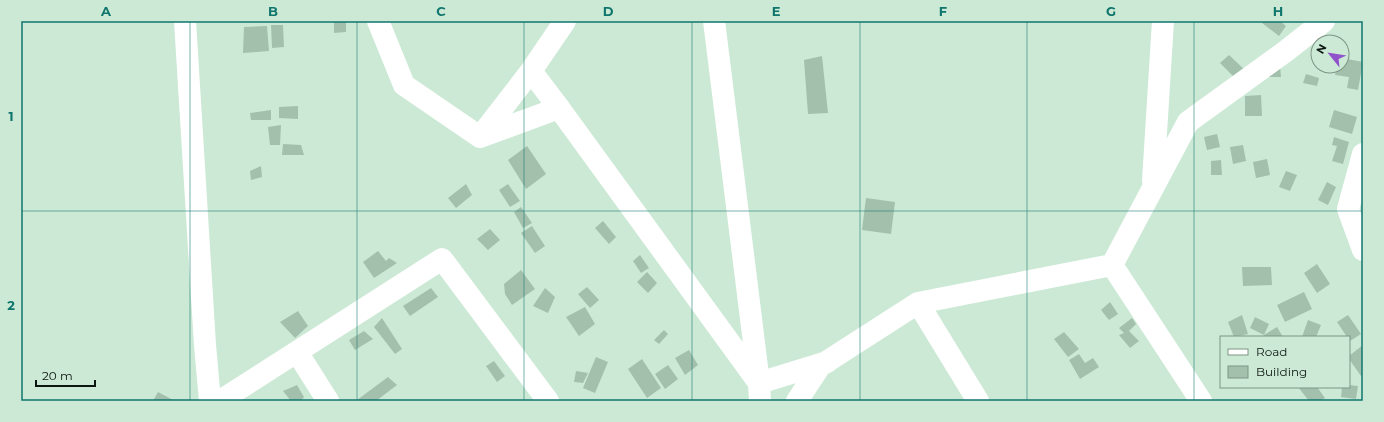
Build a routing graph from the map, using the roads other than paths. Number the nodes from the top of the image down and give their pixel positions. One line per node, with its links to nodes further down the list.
1 (185, 21): 20 (street)
2 (378, 21): 9 (street)
3 (565, 21): 7 (street)
4 (714, 21): 19 (street)
5 (1163, 21): 11 (street)
6 (1324, 21): 11 (street)
7 (531, 71): 8 (street); 9 (street)
8 (559, 108): 9 (street); 19 (street)
9 (480, 137)
10 (1363, 154): 13 (street)
11 (1152, 189): 15 (street)
12 (1363, 191): 13 (street)
13 (1348, 209): 14 (street)
14 (1363, 250)
15 (1112, 265): 16 (street); 26 (street)
16 (918, 303): 18 (street); 25 (street)
17 (296, 352): 21 (street); 22 (street); 23 (street)
18 (827, 362): 19 (street); 24 (street)
19 (760, 392)
20 (210, 401)
21 (220, 401)
22 (328, 401)
23 (548, 401)
24 (797, 401)
25 (978, 401)
26 (1201, 401)

